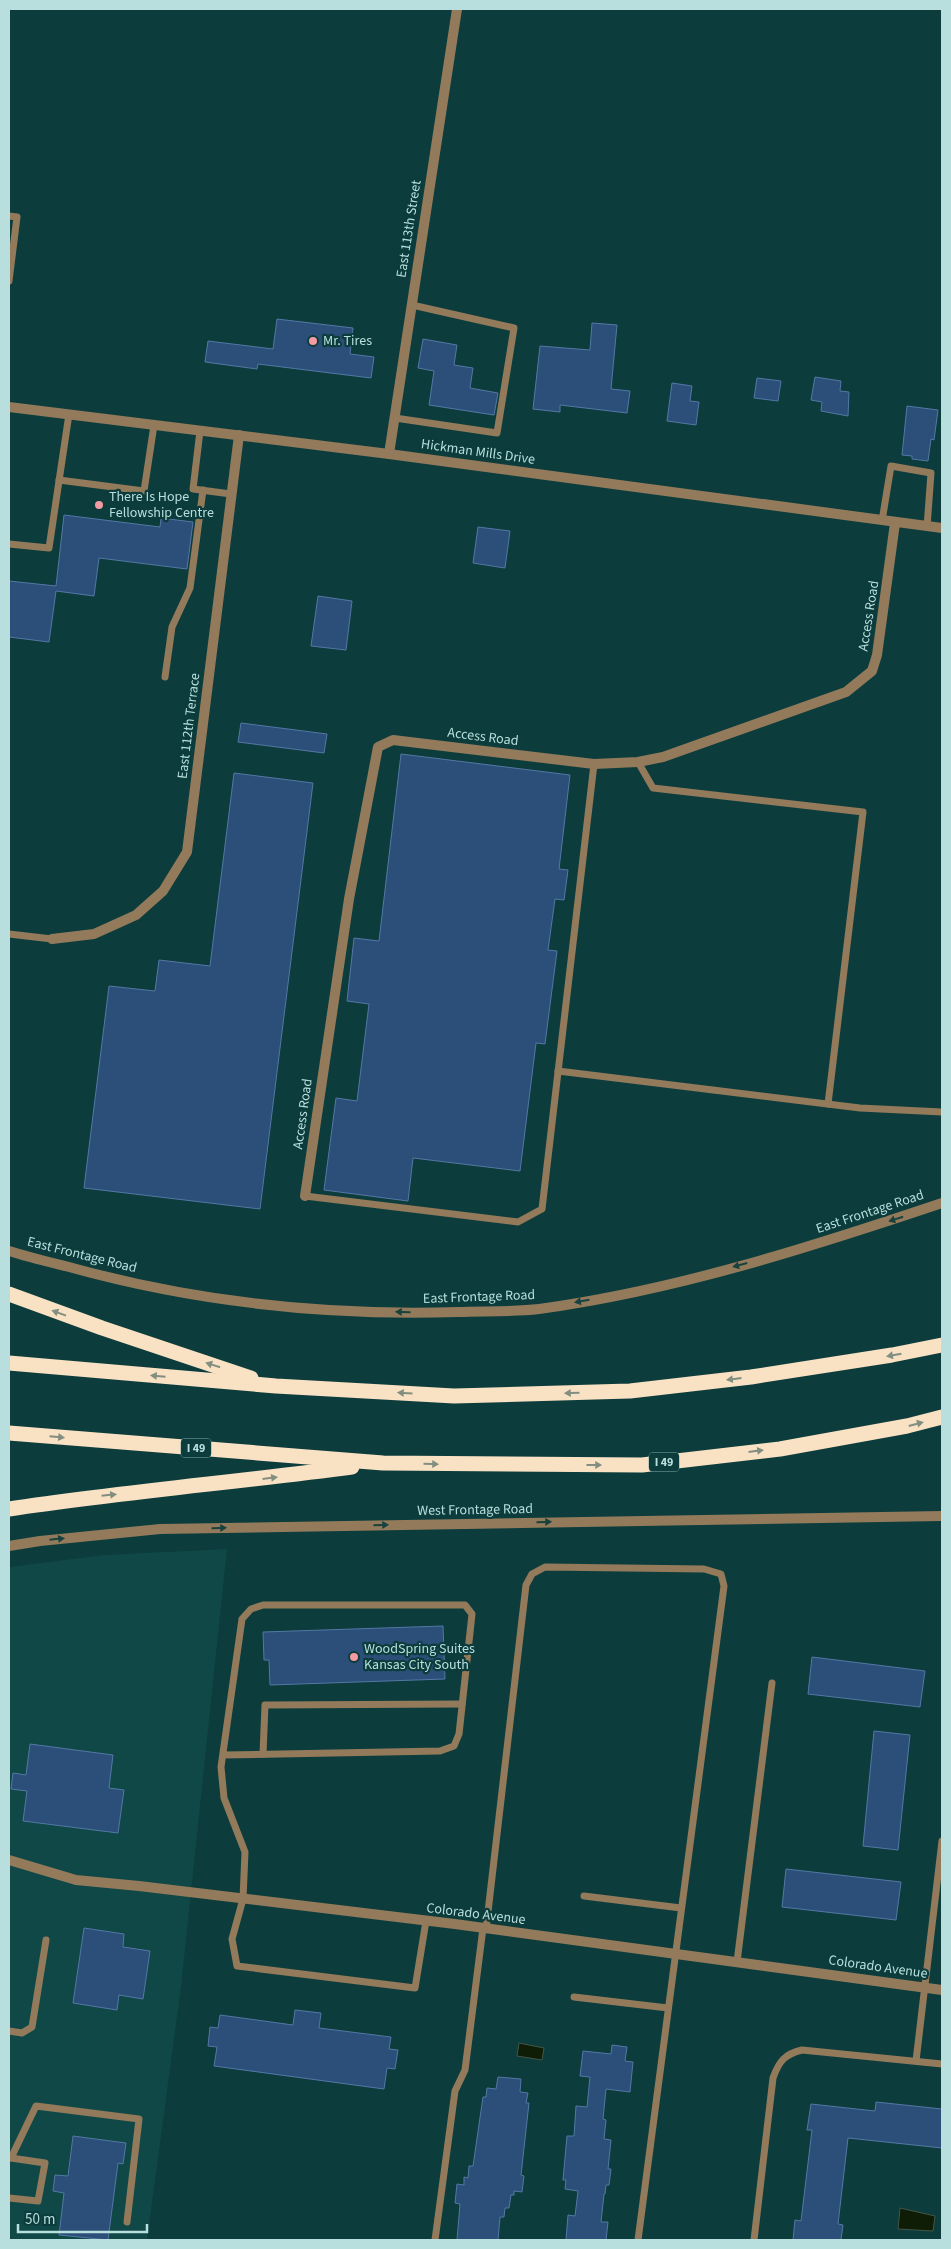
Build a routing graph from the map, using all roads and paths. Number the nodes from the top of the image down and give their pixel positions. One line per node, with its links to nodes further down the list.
1 (457, 9): 4 (street, East 113th Street)
2 (9, 216): 3 (lane)
3 (9, 281)
4 (412, 305): 7 (street, East 113th Street); 7 (lane)
5 (9, 407): 6 (street, Hickman Mills Drive)
6 (68, 414): 8 (street, Hickman Mills Drive); 12 (lane)
7 (394, 418): 11 (street, East 113th Street)
8 (154, 425): 9 (street, Hickman Mills Drive); 12 (lane)
9 (200, 431): 10 (street, Hickman Mills Drive); 13 (lane)
10 (239, 435): 11 (street, Hickman Mills Drive); 14 (street, East 112th Terrace)
11 (389, 454): 15 (street, Hickman Mills Drive)
12 (59, 480): 19 (lane)
13 (204, 490): 14 (lane); 20 (lane)
14 (232, 494): 24 (street, East 112th Terrace)
15 (882, 521): 16 (street, Hickman Mills Drive); 17 (lane)
16 (895, 522): 17 (street, Hickman Mills Drive); 21 (street, Access Road)
17 (927, 526): 18 (street, Hickman Mills Drive)
18 (942, 528)
19 (9, 544)
20 (165, 677)
21 (638, 762): 22 (street, Access Road); 26 (lane)
22 (594, 764): 25 (lane); 28 (street, Access Road)
23 (9, 934): 24 (lane)
24 (52, 939)
25 (558, 1071): 26 (lane); 28 (lane)
26 (828, 1104): 27 (lane)
27 (942, 1112)
28 (305, 1196)
29 (942, 1203): 30 (street, East Frontage Road, one-way to 30)
30 (9, 1251)
31 (9, 1294): 34 (highway, one-way to 31)
32 (942, 1345): 34 (highway, one-way to 34)
33 (9, 1363): 34 (highway, one-way to 33)
34 (276, 1386)
35 (942, 1417): 37 (highway, I 49, one-way to 35)
36 (9, 1433): 37 (highway, I 49, one-way to 37)
37 (382, 1463): 38 (highway, one-way to 37)
38 (9, 1509)
39 (942, 1516): 40 (street, West Frontage Road, one-way to 39)
40 (9, 1546)
41 (772, 1683): 54 (lane)
42 (462, 1704): 43 (lane); 43 (lane); 44 (lane)
43 (263, 1754): 44 (lane)
44 (223, 1755): 48 (lane)
45 (942, 1841): 55 (lane)
46 (9, 1860): 48 (street, Colorado Avenue)
47 (584, 1896): 49 (lane)
48 (243, 1900): 50 (street, Colorado Avenue); 50 (lane)
49 (681, 1908): 51 (lane); 53 (lane)
50 (426, 1921): 51 (street, Colorado Avenue)
51 (485, 1928): 53 (street, Colorado Avenue); 65 (lane)
52 (46, 1940): 59 (lane)
53 (675, 1954): 54 (street, Colorado Avenue); 58 (lane)
54 (737, 1962): 55 (street, Colorado Avenue)
55 (924, 1988): 56 (street, Colorado Avenue); 60 (lane)
56 (942, 1990)
57 (574, 1997): 58 (lane)
58 (668, 2008): 66 (lane)
59 (9, 2031)
60 (916, 2061): 61 (lane); 67 (lane)
61 (942, 2064)
62 (10, 2158): 63 (lane); 64 (lane)
63 (9, 2198)
64 (127, 2222)
65 (435, 2240)
66 (638, 2240)
67 (754, 2240)

